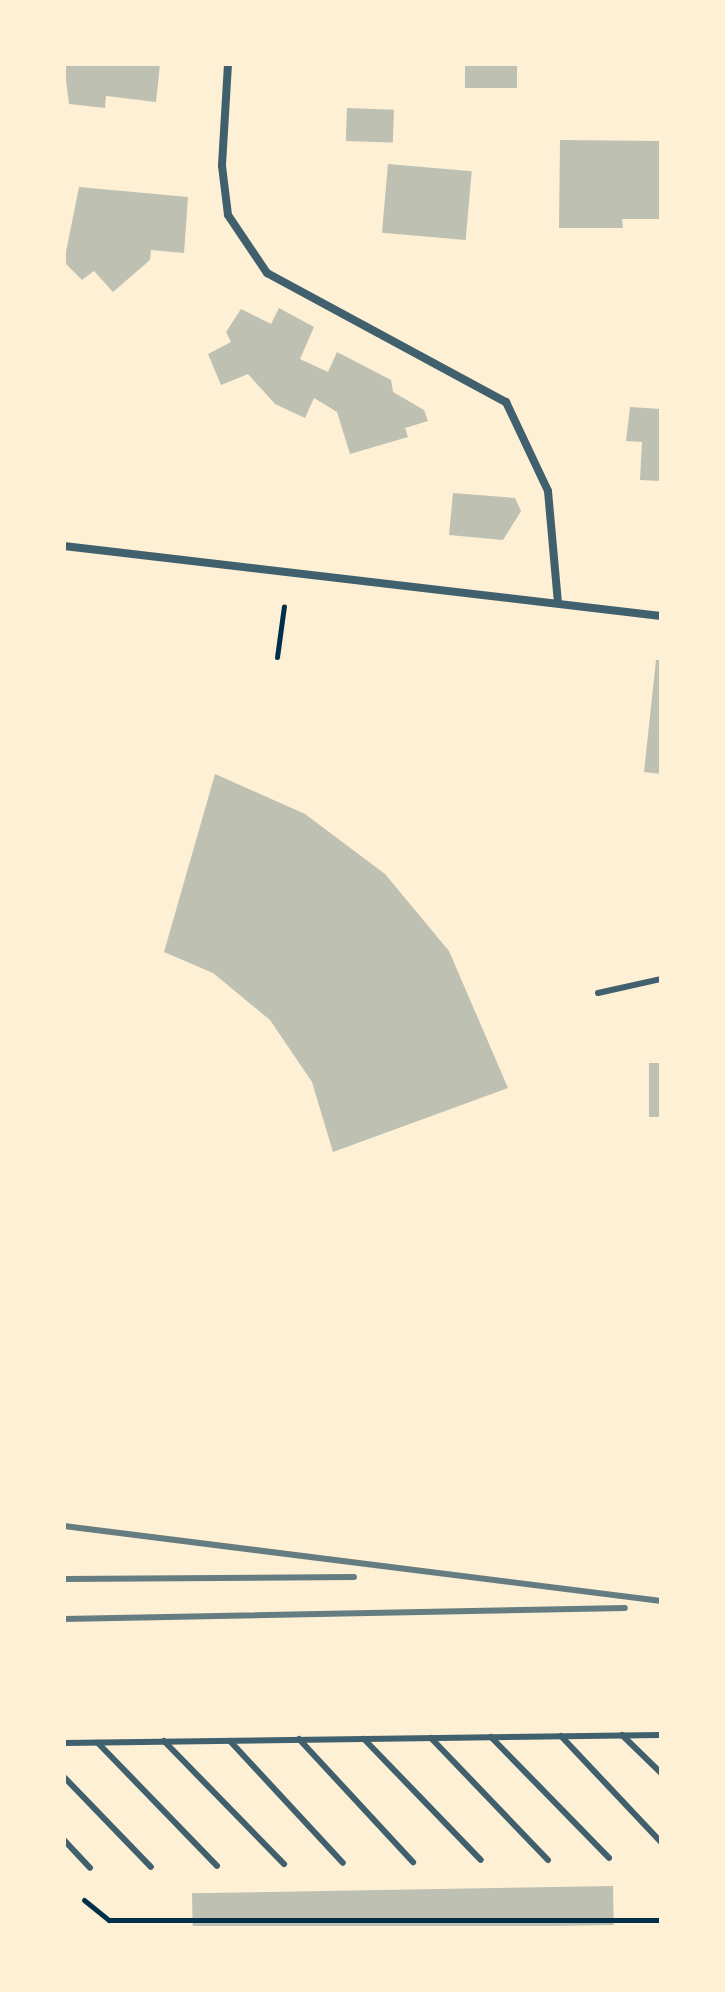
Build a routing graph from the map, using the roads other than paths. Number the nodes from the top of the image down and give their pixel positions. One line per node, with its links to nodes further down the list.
1 (228, 64): 3 (street)
2 (64, 546): 3 (street)
3 (558, 602): 4 (street)
4 (661, 616)
5 (661, 979): 6 (lane)
6 (598, 993)
7 (622, 1735): 8 (lane); 9 (lane); 18 (lane)
8 (661, 1735)
9 (561, 1736): 10 (lane); 21 (lane)
10 (491, 1737): 11 (lane); 22 (lane)
11 (431, 1738): 13 (lane); 24 (lane)
12 (299, 1739): 13 (lane); 15 (lane); 25 (lane)
13 (364, 1739): 23 (lane)
14 (164, 1741): 15 (lane); 17 (lane); 27 (lane)
15 (230, 1741): 26 (lane)
16 (64, 1743): 17 (lane)
17 (98, 1743): 28 (lane)
18 (661, 1773)
19 (64, 1777): 29 (lane)
20 (64, 1840): 30 (lane)
21 (661, 1842)
22 (609, 1858)
23 (481, 1860)
24 (548, 1860)
25 (413, 1862)
26 (343, 1863)
27 (284, 1864)
28 (217, 1866)
29 (151, 1867)
30 (90, 1868)

